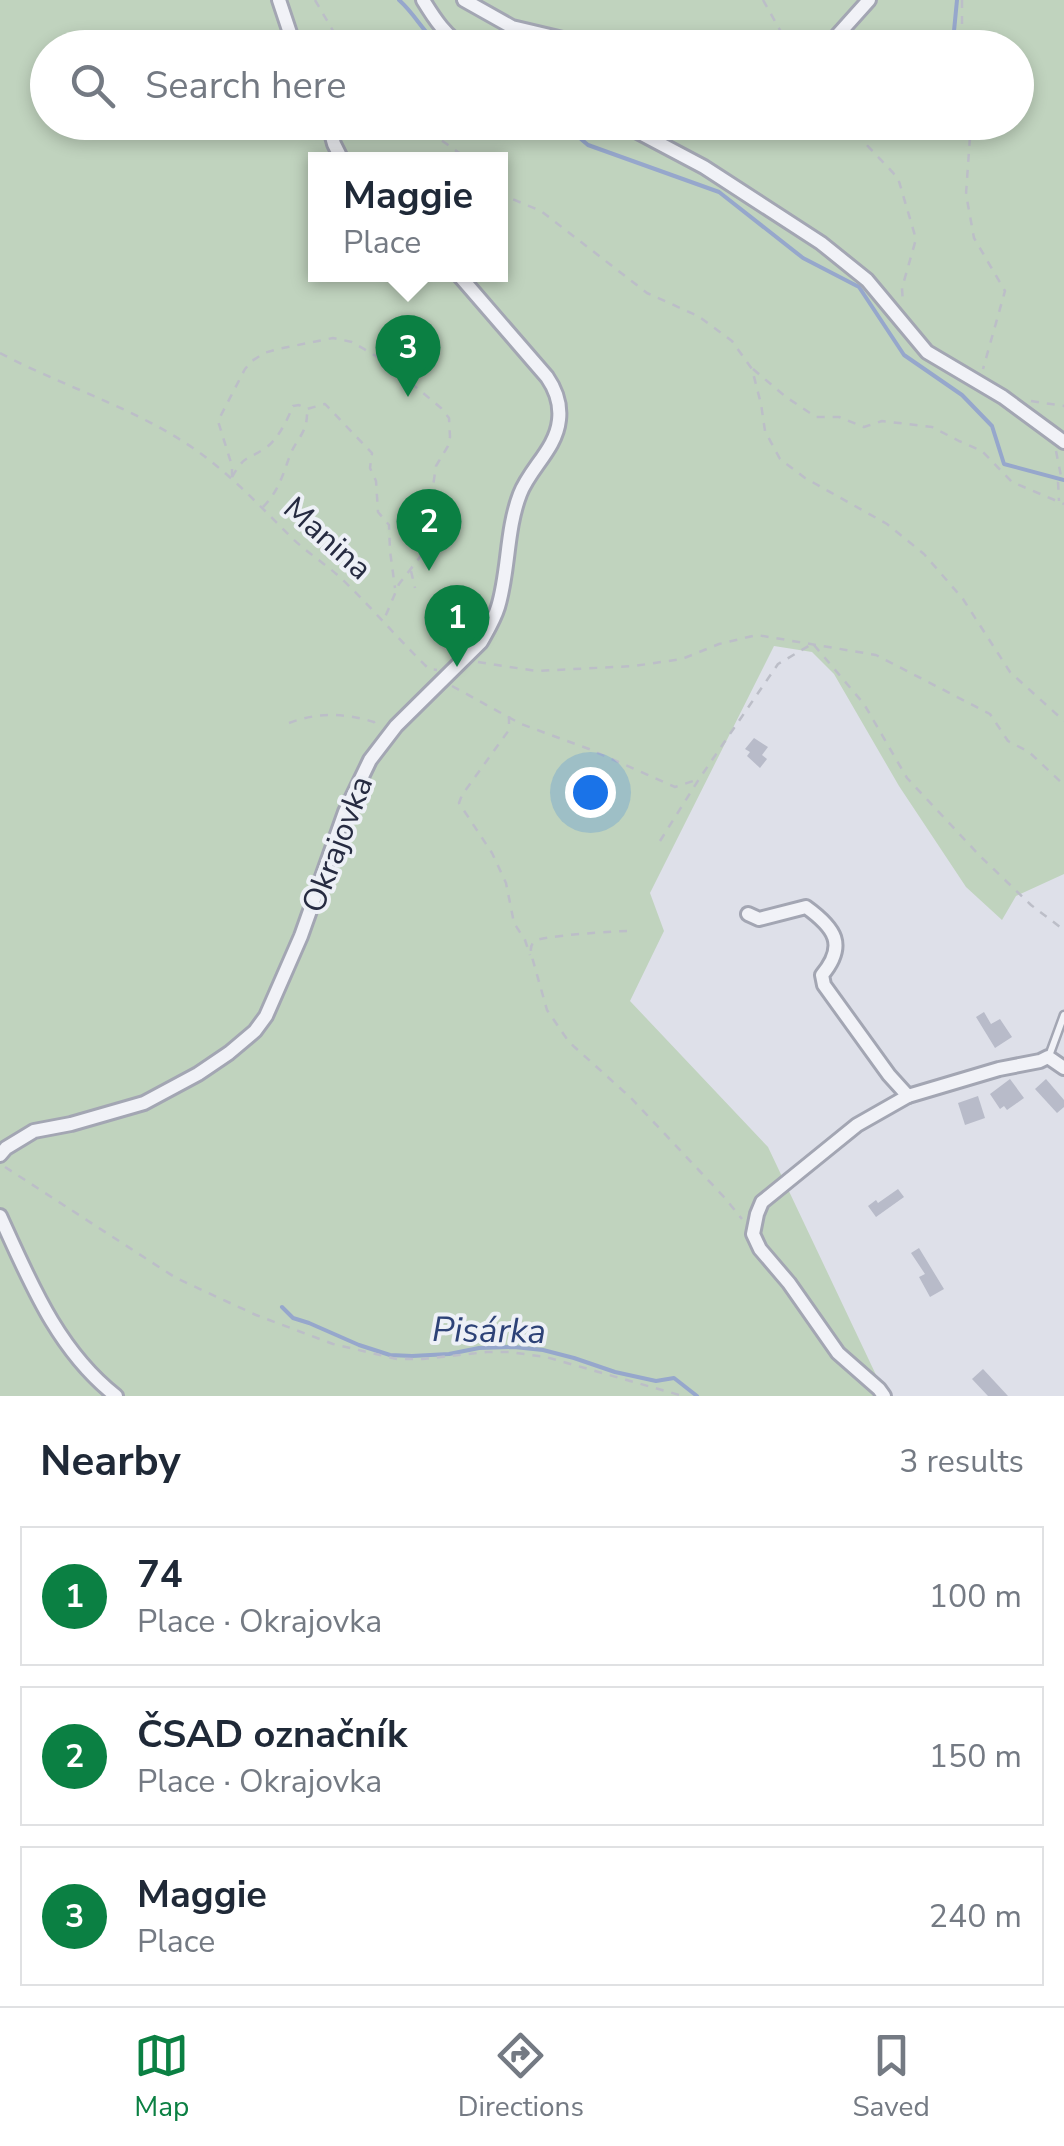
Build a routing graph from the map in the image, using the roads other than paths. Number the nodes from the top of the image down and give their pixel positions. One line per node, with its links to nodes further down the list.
1 (279, 0): 5 (street)
2 (423, 0): 6 (street)
3 (464, 0): 7 (street)
4 (869, 0): 8 (street)
5 (290, 30)
6 (445, 30)
7 (525, 30)
8 (842, 30)
9 (653, 140): 11 (street)
10 (465, 282): 17 (street, Okrajovka)
11 (1058, 438)
12 (748, 914): 16 (street)
13 (1064, 1015): 14 (lane)
14 (1048, 1057): 15 (street); 16 (street)
15 (1064, 1068)
16 (908, 1096): 20 (street)
17 (0, 1155)
18 (0, 1216): 19 (street)
19 (116, 1396)
20 (884, 1396)

